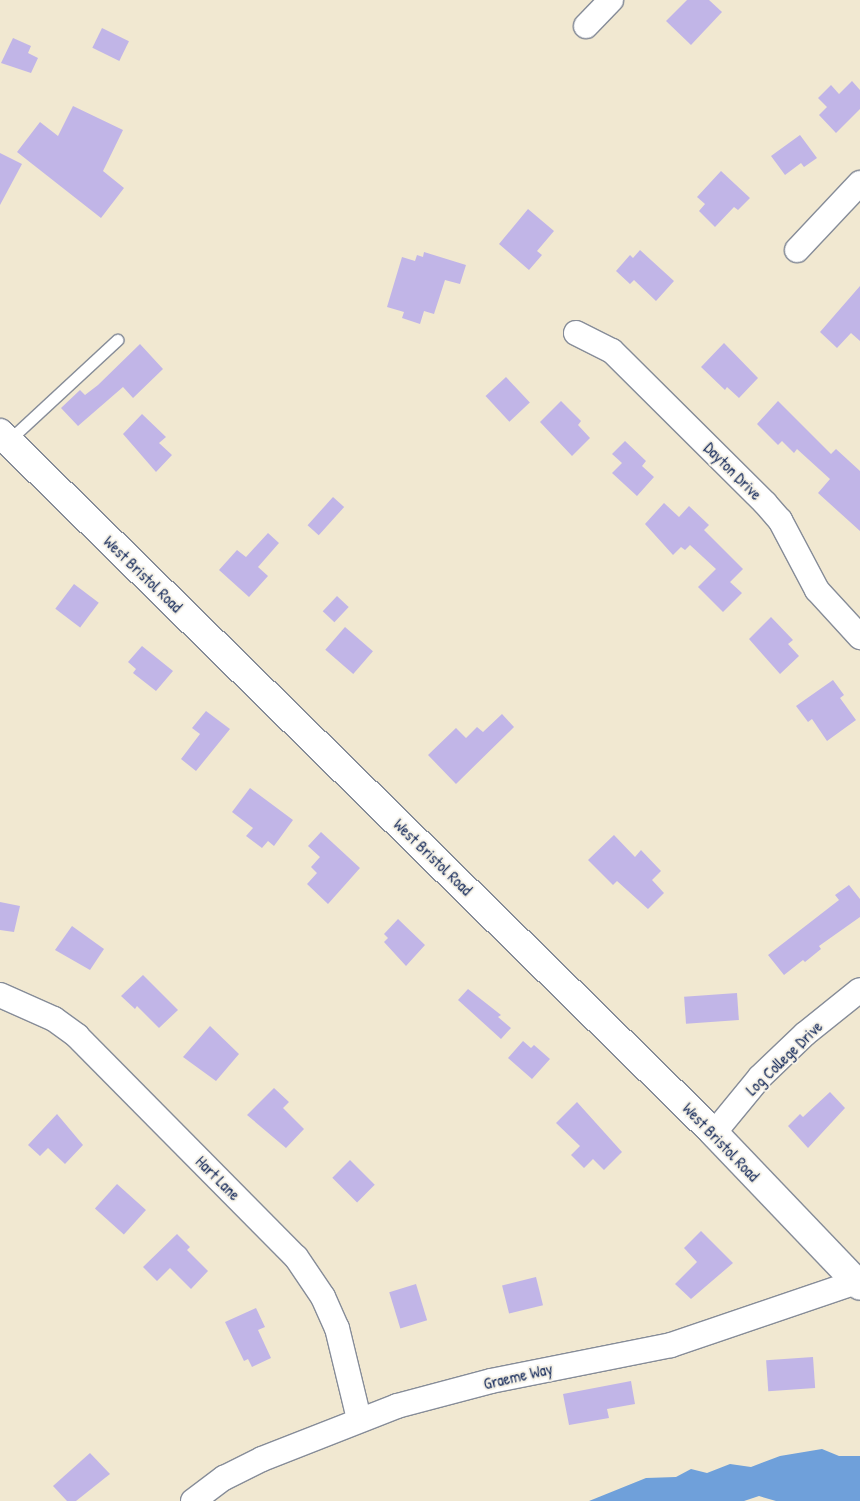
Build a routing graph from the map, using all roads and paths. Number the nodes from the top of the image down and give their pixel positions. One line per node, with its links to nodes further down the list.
1 (611, 0): 2 (street)
2 (586, 26)
3 (860, 183): 4 (street)
4 (797, 250)
5 (576, 333): 8 (street, Dayton Drive)
6 (117, 340): 7 (lane)
7 (4, 437): 11 (main road, West Bristol Road)
8 (860, 637)
9 (860, 990): 11 (street, Log College Drive)
10 (0, 995): 13 (street, Hart Lane)
11 (714, 1133): 12 (main road, West Bristol Road)
12 (859, 1282): 13 (street, Graeme Way)
13 (359, 1420): 14 (street, Graeme Way)
14 (193, 1501)

